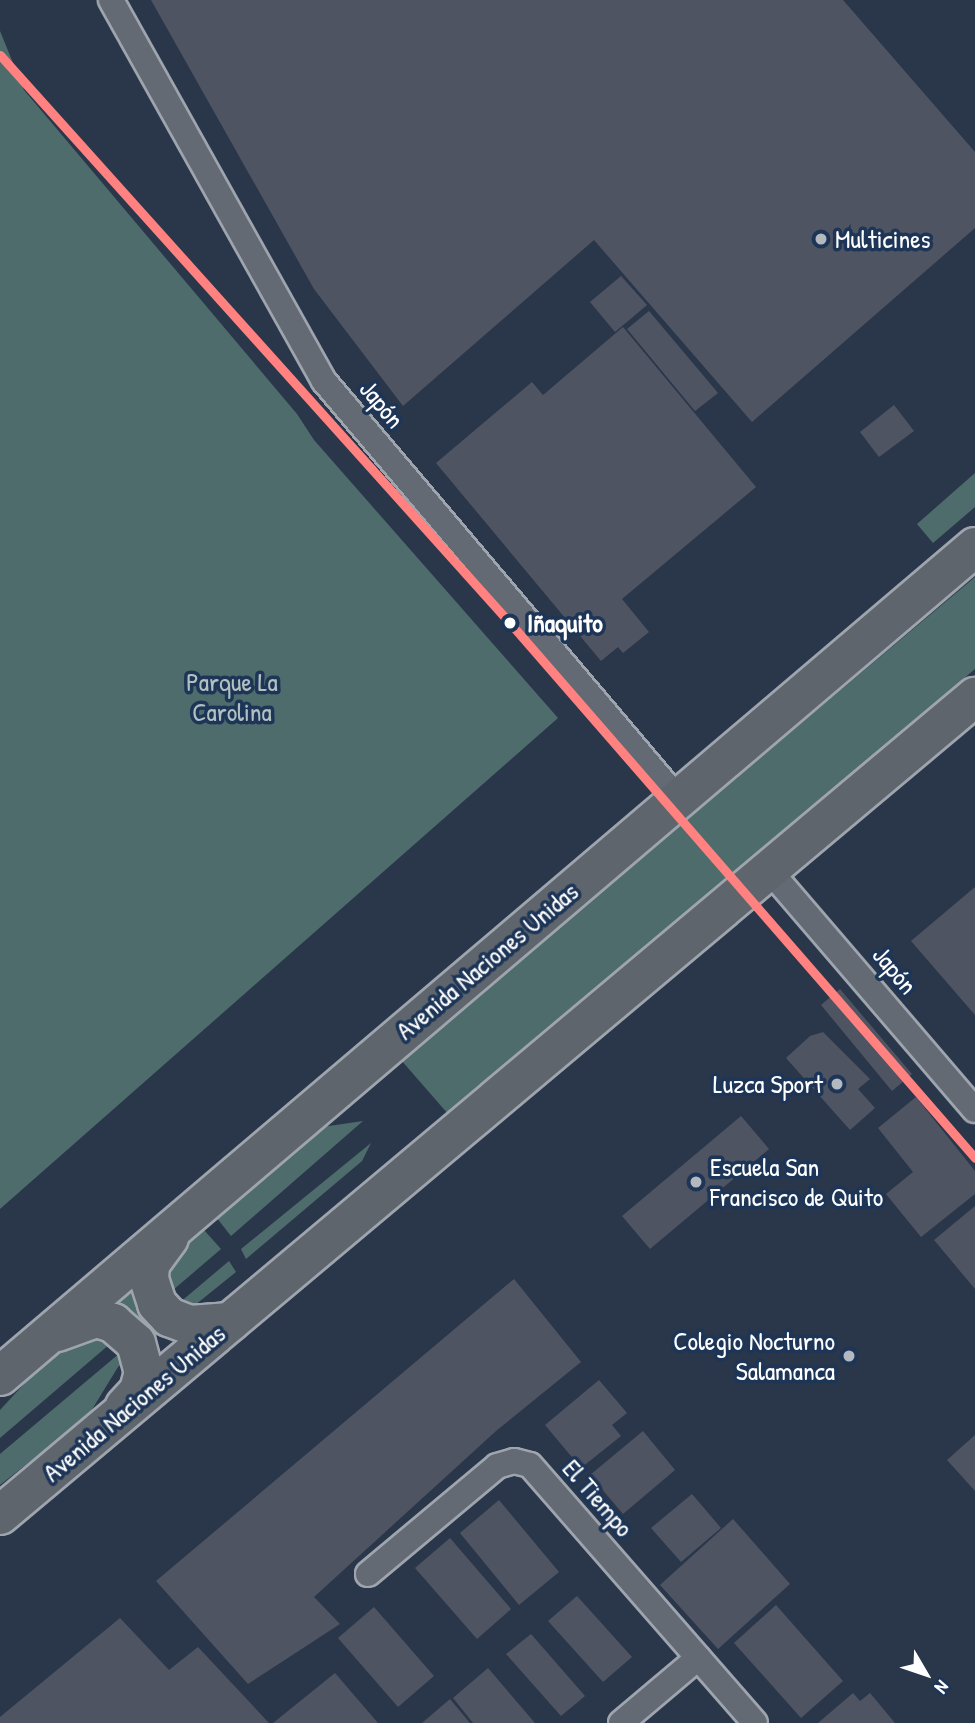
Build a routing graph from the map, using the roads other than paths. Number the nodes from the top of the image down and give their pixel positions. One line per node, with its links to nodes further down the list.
1 (111, 0): 4 (street, Japón)
2 (975, 547): 4 (main road, Avenida Naciones Unidas)
3 (975, 697): 5 (main road, Avenida Naciones Unidas)
4 (678, 799): 7 (main road, Avenida Naciones Unidas)
5 (769, 870): 6 (street, Japón); 8 (main road, Avenida Naciones Unidas)
6 (975, 1110)
7 (205, 1201): 8 (main road); 9 (main road, Avenida Naciones Unidas)
8 (230, 1322): 11 (main road, Avenida Naciones Unidas)
9 (47, 1337): 10 (main road, Avenida Naciones Unidas); 11 (main road)
10 (0, 1376)
11 (104, 1428): 12 (main road, Avenida Naciones Unidas)
12 (0, 1515)
13 (368, 1574): 14 (street, El Tiempo)
14 (698, 1658): 15 (street); 16 (street, El Tiempo)
15 (621, 1723)
16 (755, 1723)

